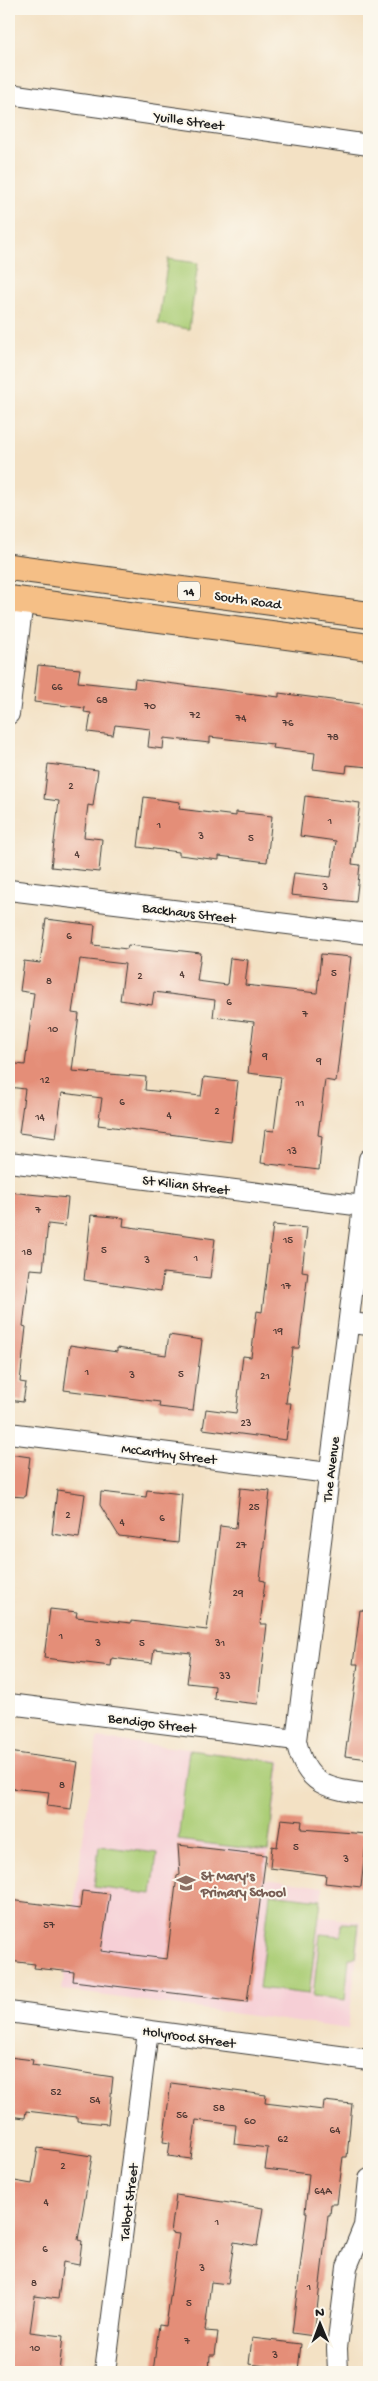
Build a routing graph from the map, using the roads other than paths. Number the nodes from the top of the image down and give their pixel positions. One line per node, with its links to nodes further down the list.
1 (9, 94): 2 (street, Yuille Street)
2 (369, 145)
3 (18, 568): 4 (main road); 5 (main road, South Road / 14)
4 (16, 600): 6 (main road); 7 (street)
5 (369, 615)
6 (369, 647)
7 (9, 714)
8 (9, 890): 9 (street, Backhaus Street)
9 (369, 934)
10 (369, 1159): 12 (street, The Avenue)
11 (9, 1162): 12 (street, St Kilian Street)
12 (363, 1206): 13 (street, The Avenue)
13 (349, 1323): 14 (street); 16 (street, The Avenue)
14 (369, 1325)
15 (9, 1433): 16 (street, McCarthy Street)
16 (329, 1473): 18 (street, The Avenue)
17 (9, 1704): 18 (street, Bendigo Street)
18 (296, 1740): 19 (street, The Avenue)
19 (369, 1794)
20 (9, 2012): 21 (street, Holyrood Street)
21 (148, 2031): 22 (street, Holyrood Street); 24 (street, Talbot Street)
22 (369, 2060)
23 (369, 2179): 25 (street)
24 (105, 2372)
25 (338, 2372)

